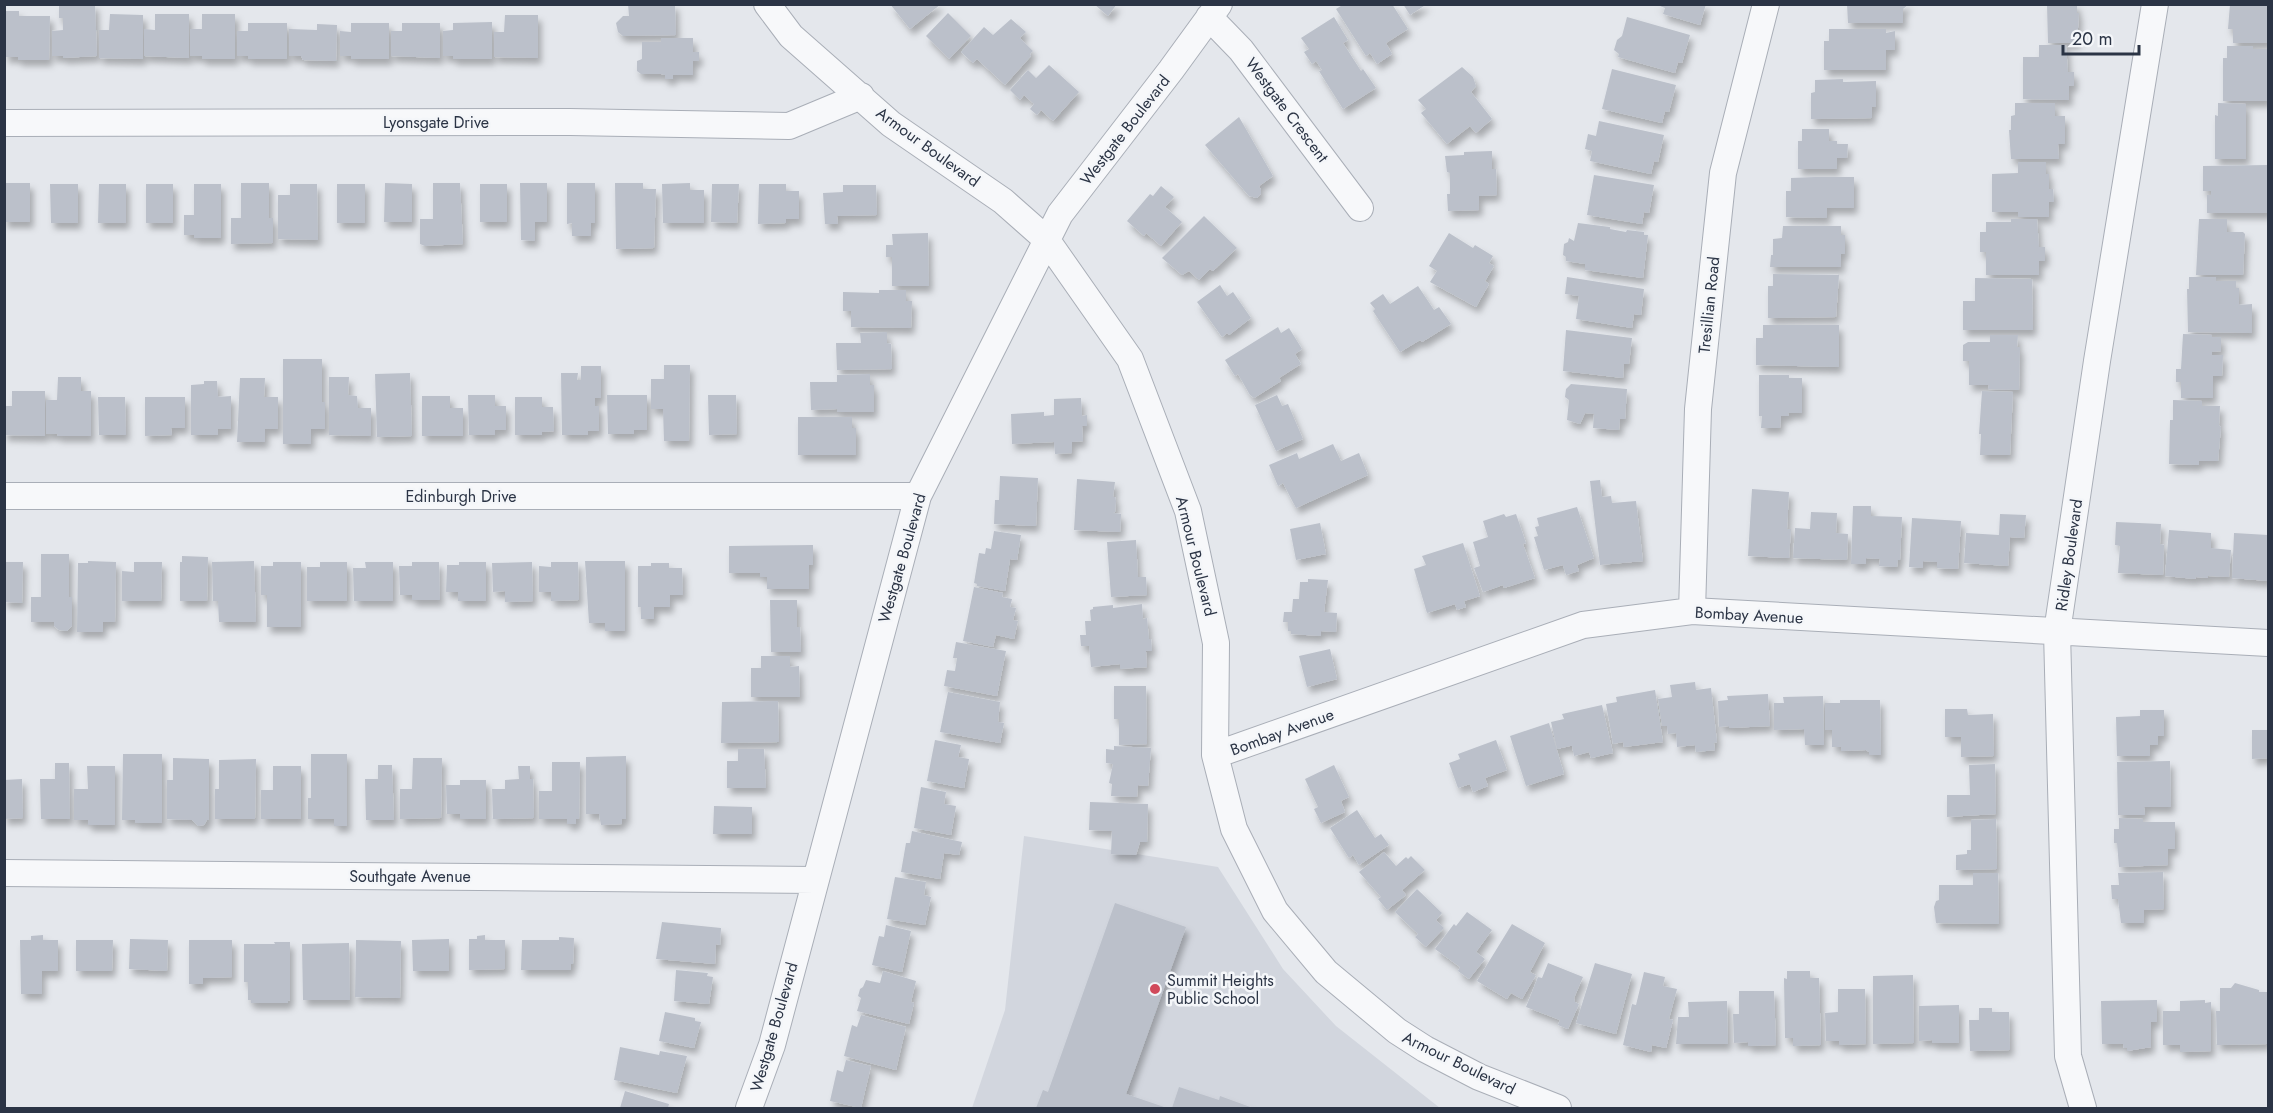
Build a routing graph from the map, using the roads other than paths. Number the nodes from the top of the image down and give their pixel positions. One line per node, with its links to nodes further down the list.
1 (767, 4): 5 (street, Armour Boulevard)
2 (1766, 4): 11 (street, Tresillian Road)
3 (2155, 4): 12 (street, Ridley Boulevard)
4 (1214, 11): 7 (street, Westgate Crescent); 8 (street, Westgate Boulevard)
5 (861, 96): 6 (street, Lyonsgate Drive); 8 (street, Armour Boulevard)
6 (4, 123)
7 (1360, 208)
8 (1046, 239): 10 (street, Westgate Boulevard); 14 (street, Armour Boulevard)
9 (4, 496): 10 (street, Edinburgh Drive)
10 (918, 496): 16 (street, Westgate Boulevard)
11 (1692, 611): 12 (street, Bombay Avenue); 14 (street, Bombay Avenue)
12 (2057, 632): 13 (street, Bombay Avenue); 19 (street, Ridley Boulevard)
13 (2268, 643)
14 (1215, 755): 18 (street, Armour Boulevard)
15 (4, 873): 16 (street, Southgate Avenue)
16 (815, 880): 17 (street, Westgate Boulevard)
17 (749, 1108)
18 (1558, 1108)
19 (2083, 1108)

